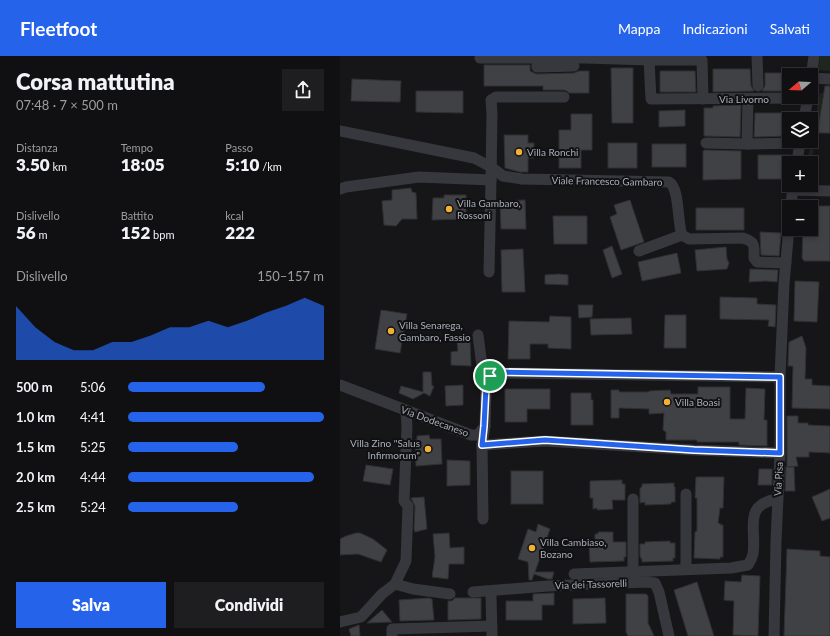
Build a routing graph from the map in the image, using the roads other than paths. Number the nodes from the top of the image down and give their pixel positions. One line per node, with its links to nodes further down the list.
1 (757, 56): 12 (street, Via Livorno)
2 (814, 56): 9 (street)
3 (590, 57): 5 (street); 7 (street)
4 (480, 58): 5 (street)
5 (537, 58): 8 (street)
6 (702, 58): 7 (street); 15 (street)
7 (649, 60): 15 (street, Via Livorno)
8 (574, 66)
9 (812, 68)
10 (818, 78): 11 (street)
11 (830, 79)
12 (758, 86)
13 (564, 97): 21 (street)
14 (782, 98): 16 (street, Via Livorno)
15 (704, 99): 16 (street, Via Livorno)
16 (748, 99): 20 (street)
17 (340, 131): 21 (street, Viale Francesco Gambaro)
18 (706, 143): 20 (street)
19 (782, 143): 20 (street)
20 (747, 144)
21 (491, 167): 22 (street); 26 (street, Viale Francesco Gambaro)
22 (491, 180): 23 (street); 30 (street)
23 (340, 189)
24 (818, 190): 25 (street)
25 (830, 191)
26 (682, 236): 28 (street); 29 (street)
27 (788, 236): 29 (street, Via Pisa)
28 (639, 251)
29 (786, 263): 33 (street, Via Pisa)
30 (489, 272)
31 (478, 335): 32 (street)
32 (490, 376): 33 (street); 36 (street)
33 (780, 377): 38 (street, Via Pisa)
34 (340, 385): 35 (street, Via Dodecaneso)
35 (406, 411): 36 (street, Via Dodecaneso); 46 (street)
36 (484, 426): 37 (street, Via Dodecaneso)
37 (482, 445): 38 (street); 42 (street, Via Dodecaneso)
38 (780, 453): 41 (street, Via Pisa)
39 (686, 494): 43 (street)
40 (633, 498): 44 (street)
41 (777, 499): 43 (street); 54 (street, Via Pisa)
42 (482, 519)
43 (686, 569): 44 (street)
44 (633, 572): 45 (street)
45 (574, 574)
46 (395, 584): 48 (street); 50 (street)
47 (473, 592): 53 (street, Via dei Tassorelli)
48 (450, 594)
49 (491, 596): 51 (street)
50 (340, 622)
51 (492, 631): 52 (street)
52 (392, 636)
53 (669, 636)
54 (774, 636)

